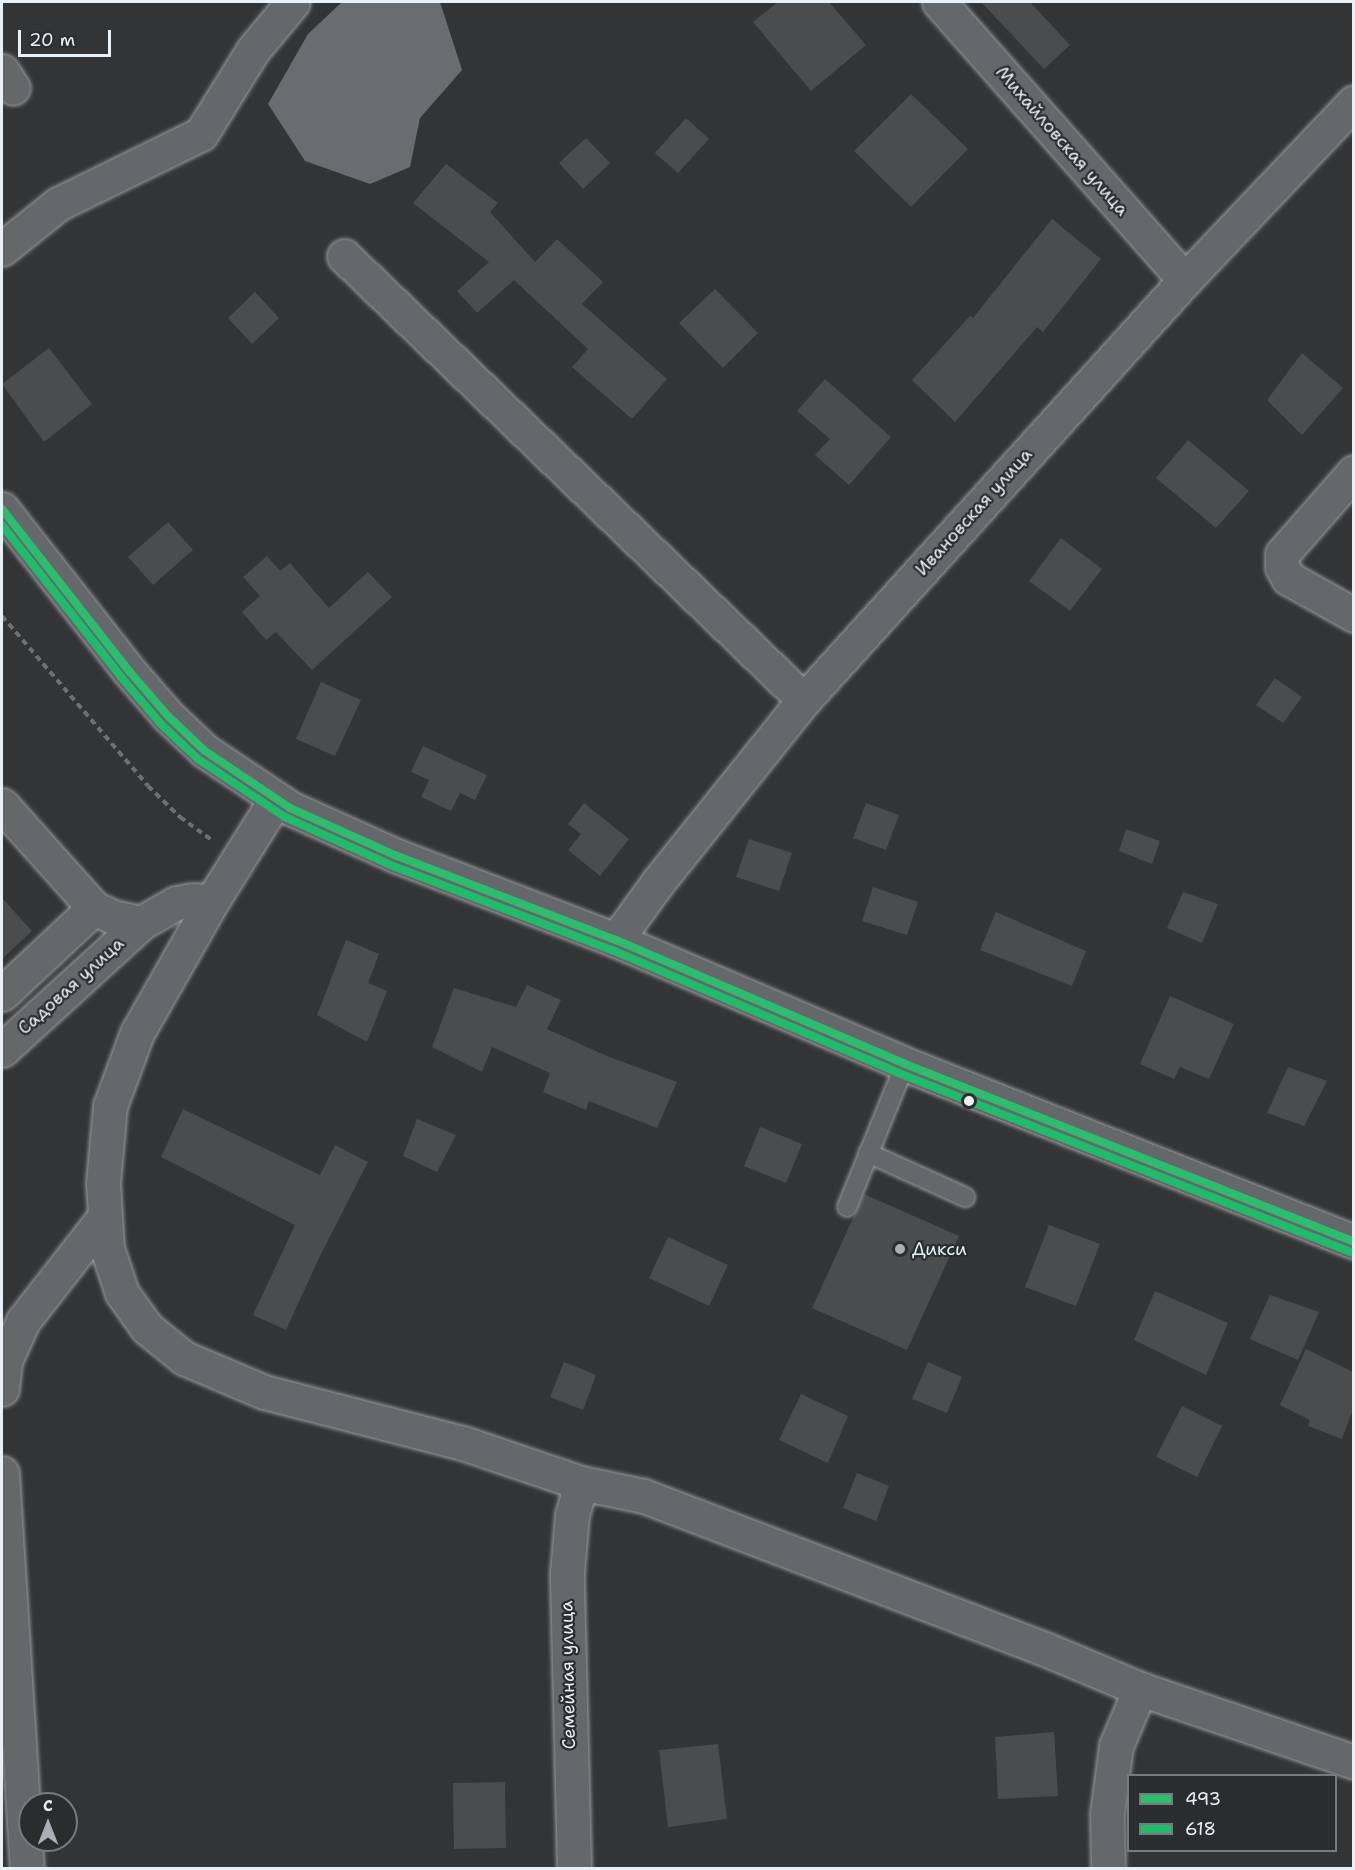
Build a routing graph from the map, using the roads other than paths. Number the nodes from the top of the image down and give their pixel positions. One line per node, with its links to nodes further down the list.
1 (293, 2): 4 (street)
2 (939, 2): 6 (street, Михайловская улица)
3 (1353, 102): 6 (street, Ивановская улица)
4 (2, 249)
5 (344, 256): 10 (street)
6 (1185, 280): 10 (street, Ивановская улица)
7 (1353, 472): 9 (street)
8 (2, 509): 11 (street)
9 (1353, 615)
10 (804, 700): 16 (street, Ивановская улица)
11 (276, 799): 13 (street); 16 (street)
12 (2, 805): 14 (street)
13 (212, 902): 15 (street, Садовая улица); 23 (street)
14 (94, 908): 15 (street); 17 (street)
15 (141, 923): 18 (street, Садовая улица)
16 (616, 940): 19 (street)
17 (2, 994)
18 (2, 1050)
19 (905, 1064): 20 (lane); 24 (street)
20 (868, 1153): 21 (lane); 22 (lane)
21 (965, 1197)
22 (847, 1207)
23 (105, 1216): 25 (street); 27 (street)
24 (1353, 1242)
25 (2, 1389)
26 (2, 1473): 30 (street)
27 (581, 1483): 28 (street); 31 (street, Семейная улица)
28 (1140, 1689): 29 (street); 32 (street)
29 (1353, 1762)
30 (27, 1869)
31 (574, 1869)
32 (1108, 1869)

